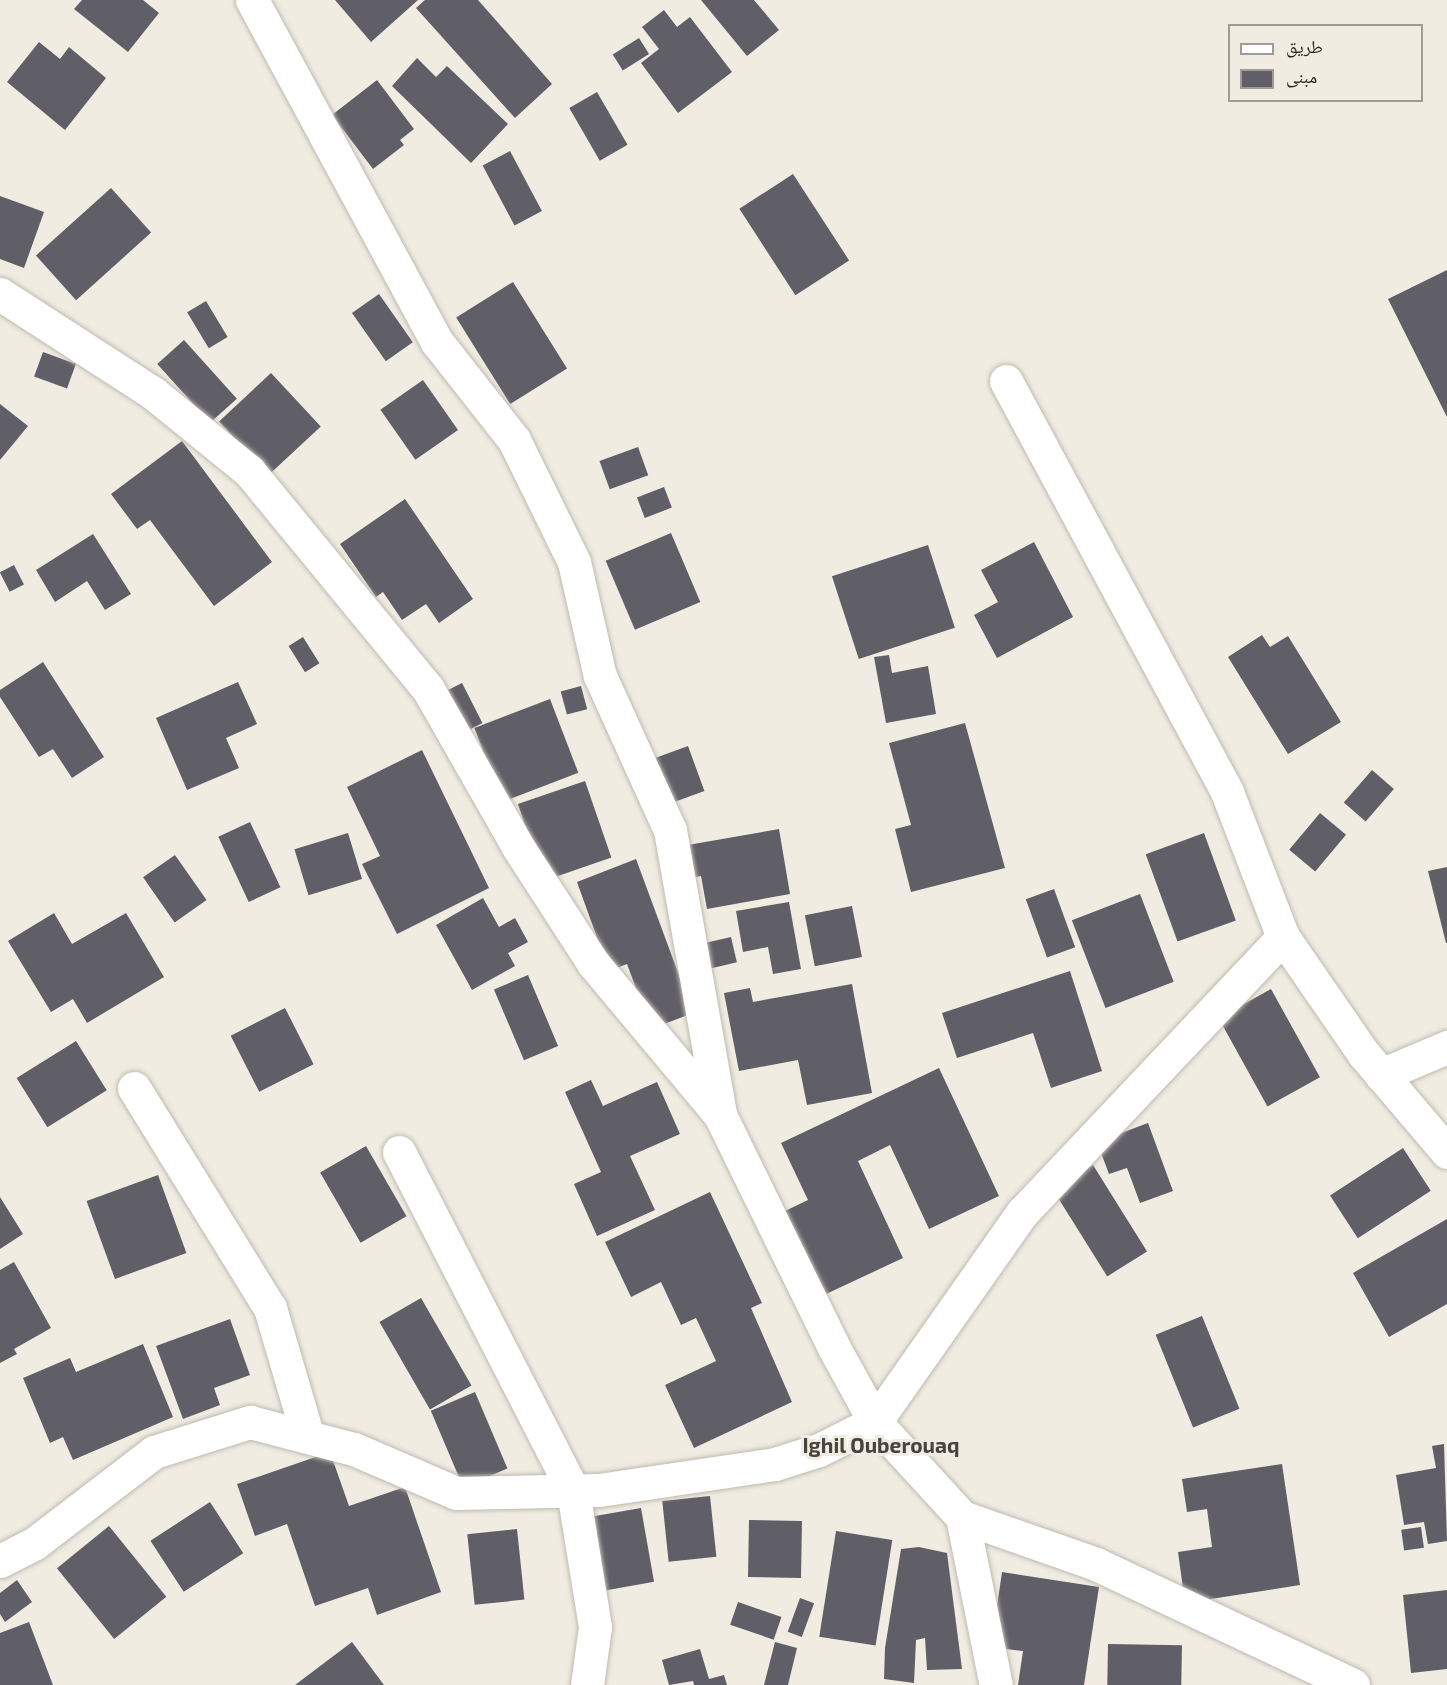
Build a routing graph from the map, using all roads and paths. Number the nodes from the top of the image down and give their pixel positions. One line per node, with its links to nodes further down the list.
1 (252, 0): 8 (street)
2 (0, 294): 8 (street)
3 (1006, 381): 4 (street)
4 (1283, 937): 6 (street); 11 (street)
5 (1447, 1047): 6 (street)
6 (1381, 1075): 10 (street)
7 (134, 1088): 12 (street)
8 (720, 1116): 11 (street)
9 (399, 1152): 13 (street)
10 (1447, 1152)
11 (874, 1422): 13 (street); 14 (street)
12 (308, 1437): 13 (street); 15 (street)
13 (573, 1491): 16 (street)
14 (962, 1517): 17 (street); 18 (street)
15 (0, 1561)
16 (587, 1685)
17 (996, 1685)
18 (1353, 1685)

